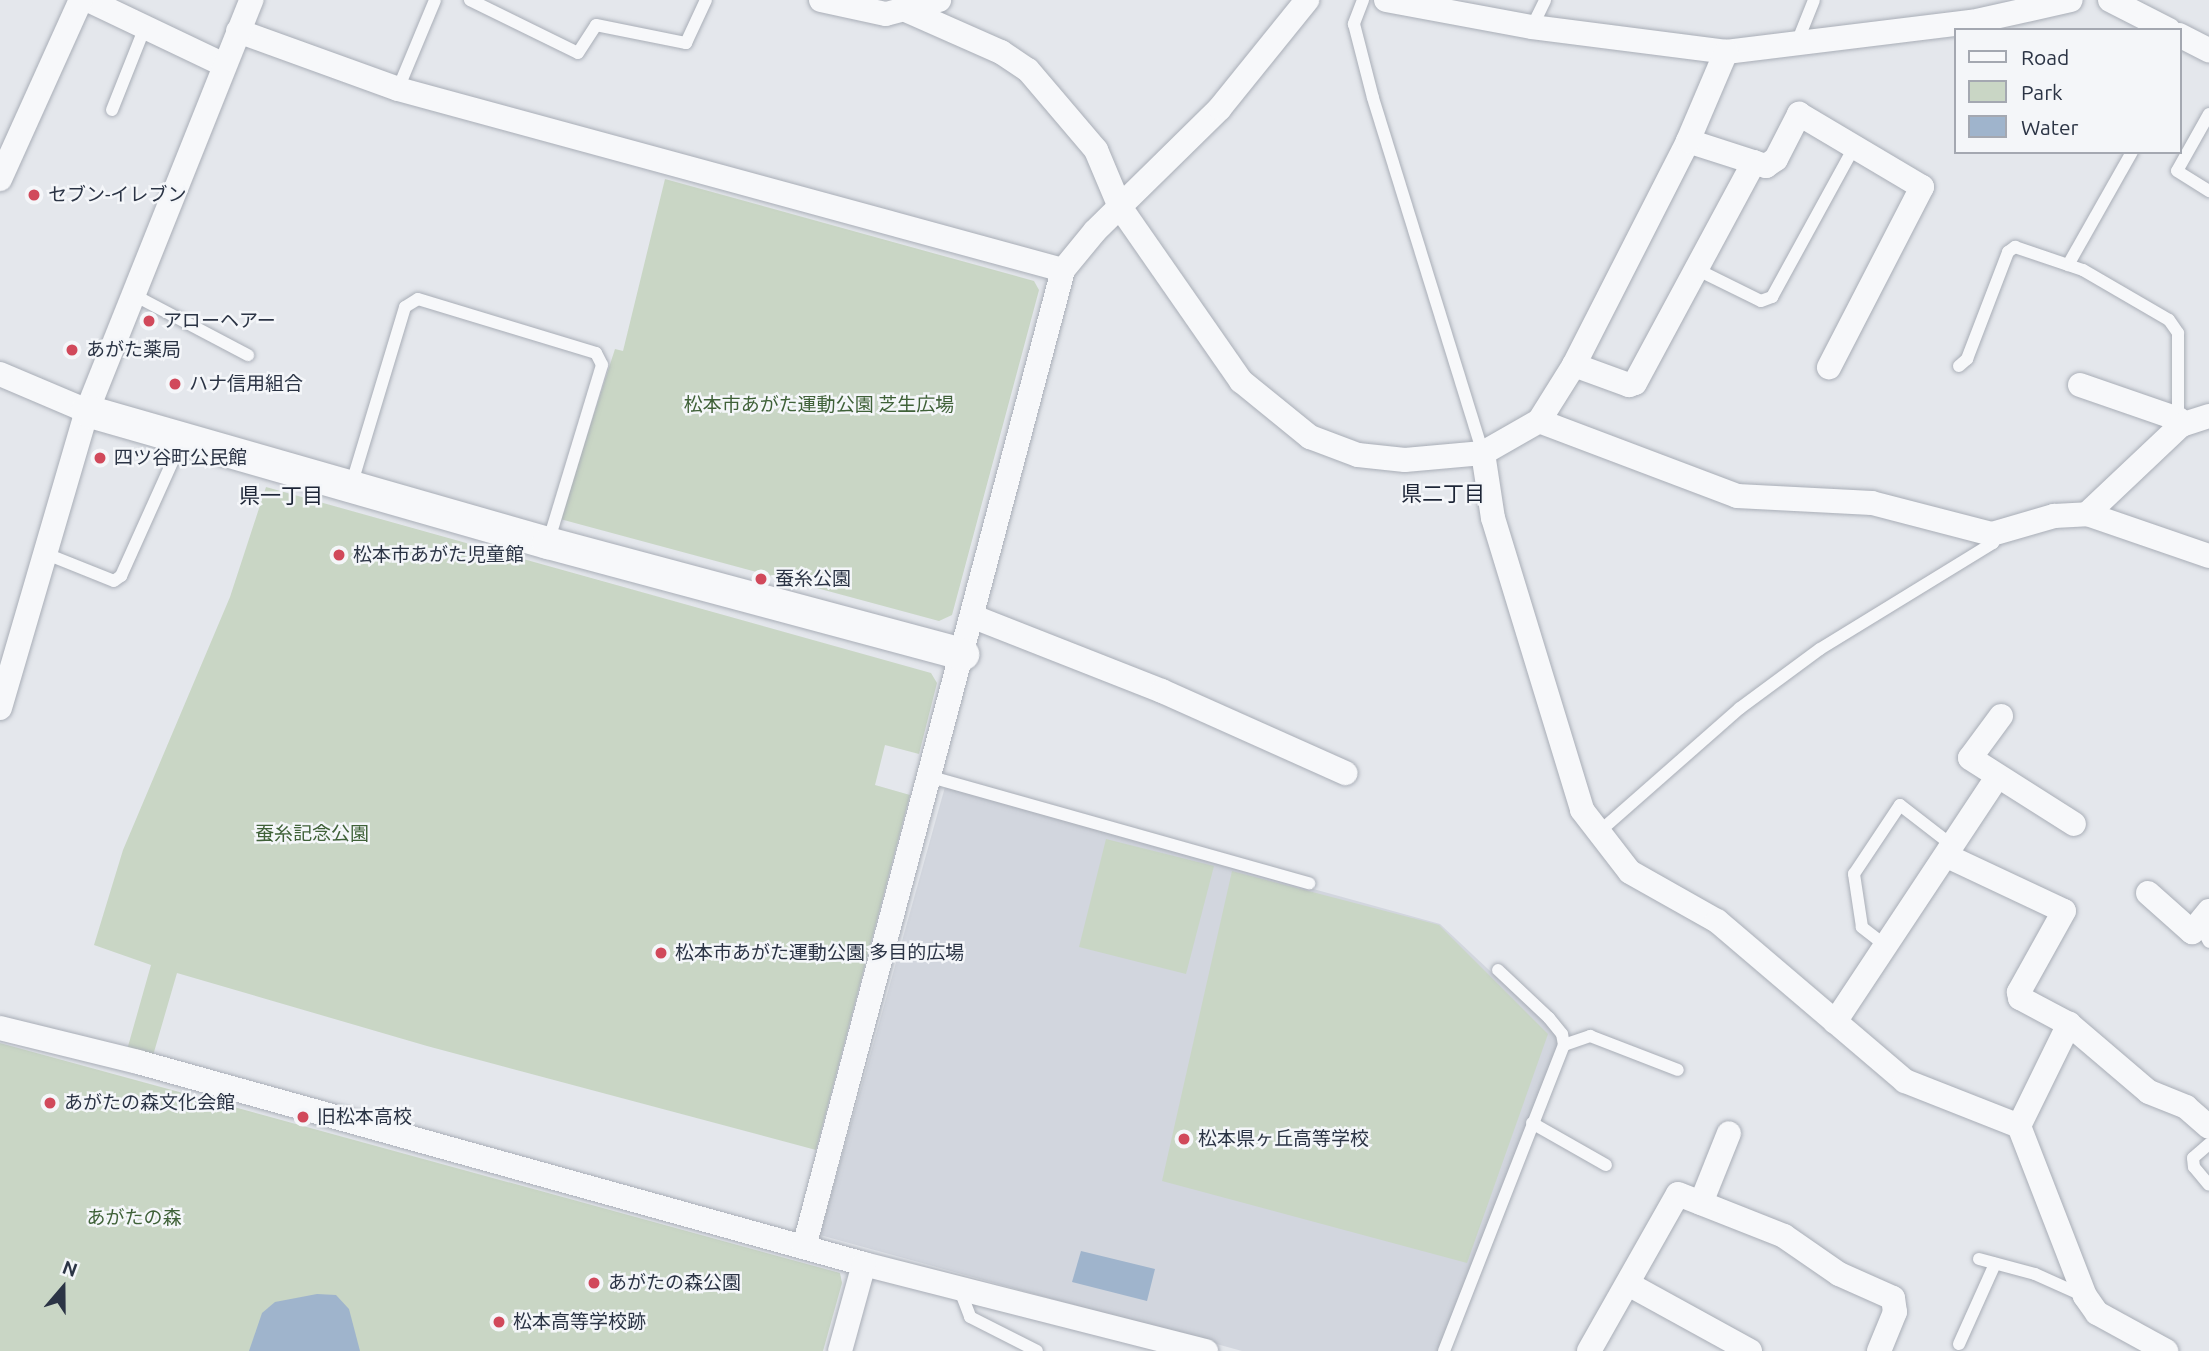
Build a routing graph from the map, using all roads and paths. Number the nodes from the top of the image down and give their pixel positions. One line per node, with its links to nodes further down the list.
1 (81, 0): 35 (street)
2 (88, 0): 17 (street)
3 (251, 0): 20 (street)
4 (435, 0): 26 (lane)
5 (470, 0): 6 (lane)
6 (706, 0)
7 (821, 0): 16 (street)
8 (939, 0): 16 (street)
9 (1307, 0): 37 (street)
10 (1363, 0): 52 (lane)
11 (1386, 0): 18 (street)
12 (1545, 0): 18 (lane)
13 (1814, 0): 22 (lane)
14 (2071, 0): 22 (street)
15 (2110, 0): 19 (street)
16 (908, 10): 37 (street)
17 (145, 27): 25 (street); 27 (lane)
18 (1532, 27): 24 (street)
19 (2165, 28)
20 (238, 31): 25 (street); 26 (street)
21 (2181, 36): 23 (street)
22 (1796, 44): 24 (street)
23 (2209, 50)
24 (1726, 52): 29 (street)
25 (224, 65): 41 (street)
26 (398, 89): 40 (street)
27 (113, 110)
28 (2209, 114): 31 (lane)
29 (1688, 141): 34 (street); 43 (street)
30 (1854, 147): 34 (street); 39 (lane); 45 (street)
31 (2181, 152)
32 (2131, 154): 38 (lane)
33 (2179, 155): 36 (lane)
34 (1754, 162): 39 (street)
35 (0, 179)
36 (2209, 191)
37 (1120, 207): 40 (street); 52 (street)
38 (2068, 265): 44 (lane); 51 (lane)
39 (1696, 269): 43 (street)
40 (1063, 270): 60 (street)
41 (134, 295): 42 (lane); 48 (street)
42 (248, 355)
43 (1574, 365): 50 (street)
44 (1959, 366)
45 (1829, 367)
46 (0, 374): 48 (street)
47 (2080, 385): 51 (street)
48 (87, 411): 54 (street); 58 (street)
49 (2209, 416): 51 (street)
50 (1539, 421): 52 (street); 56 (street)
51 (2180, 422): 55 (street)
52 (1483, 453): 69 (street)
53 (174, 458): 58 (lane)
54 (351, 486): 57 (street); 57 (lane)
55 (2087, 514): 56 (street); 59 (street)
56 (1992, 534): 69 (lane)
57 (548, 543): 61 (street)
58 (44, 553): 62 (street)
59 (2209, 556)
60 (974, 617): 61 (street); 65 (street)
61 (962, 654): 66 (street)
62 (4, 679): 63 (street)
63 (0, 708)
64 (2001, 716): 67 (street)
65 (1345, 773)
66 (931, 777): 71 (lane); 89 (street)
67 (1997, 777): 68 (street); 70 (street)
68 (2074, 824)
69 (1600, 831): 76 (street)
70 (1950, 851): 74 (street); 74 (lane); 77 (street)
71 (1309, 883)
72 (2147, 893): 73 (street)
73 (2206, 926)
74 (1886, 946): 76 (street)
75 (1498, 971): 79 (lane)
76 (1835, 1022): 82 (street)
77 (2069, 1024): 82 (street); 83 (street)
78 (0, 1028): 89 (street)
79 (1564, 1045): 80 (lane); 81 (lane)
80 (1678, 1070)
81 (1532, 1123): 86 (lane); 100 (lane)
82 (2019, 1126): 95 (street)
83 (2209, 1127)
84 (1729, 1133): 88 (street)
85 (2209, 1144): 87 (lane)
86 (1606, 1165)
87 (2209, 1185)
88 (1701, 1203): 94 (street); 103 (street)
89 (804, 1247): 91 (street)
90 (1979, 1259): 92 (lane)
91 (864, 1264): 93 (street); 97 (street)
92 (1995, 1264): 95 (lane); 96 (lane)
93 (958, 1285): 98 (lane); 99 (street)
94 (1630, 1285): 101 (street); 102 (street)
95 (2084, 1296): 104 (street)
96 (1959, 1344)
97 (840, 1351)
98 (1037, 1351)
99 (1204, 1351)
100 (1444, 1351)
101 (1589, 1351)
102 (1750, 1351)
103 (1879, 1351)
104 (2166, 1351)

